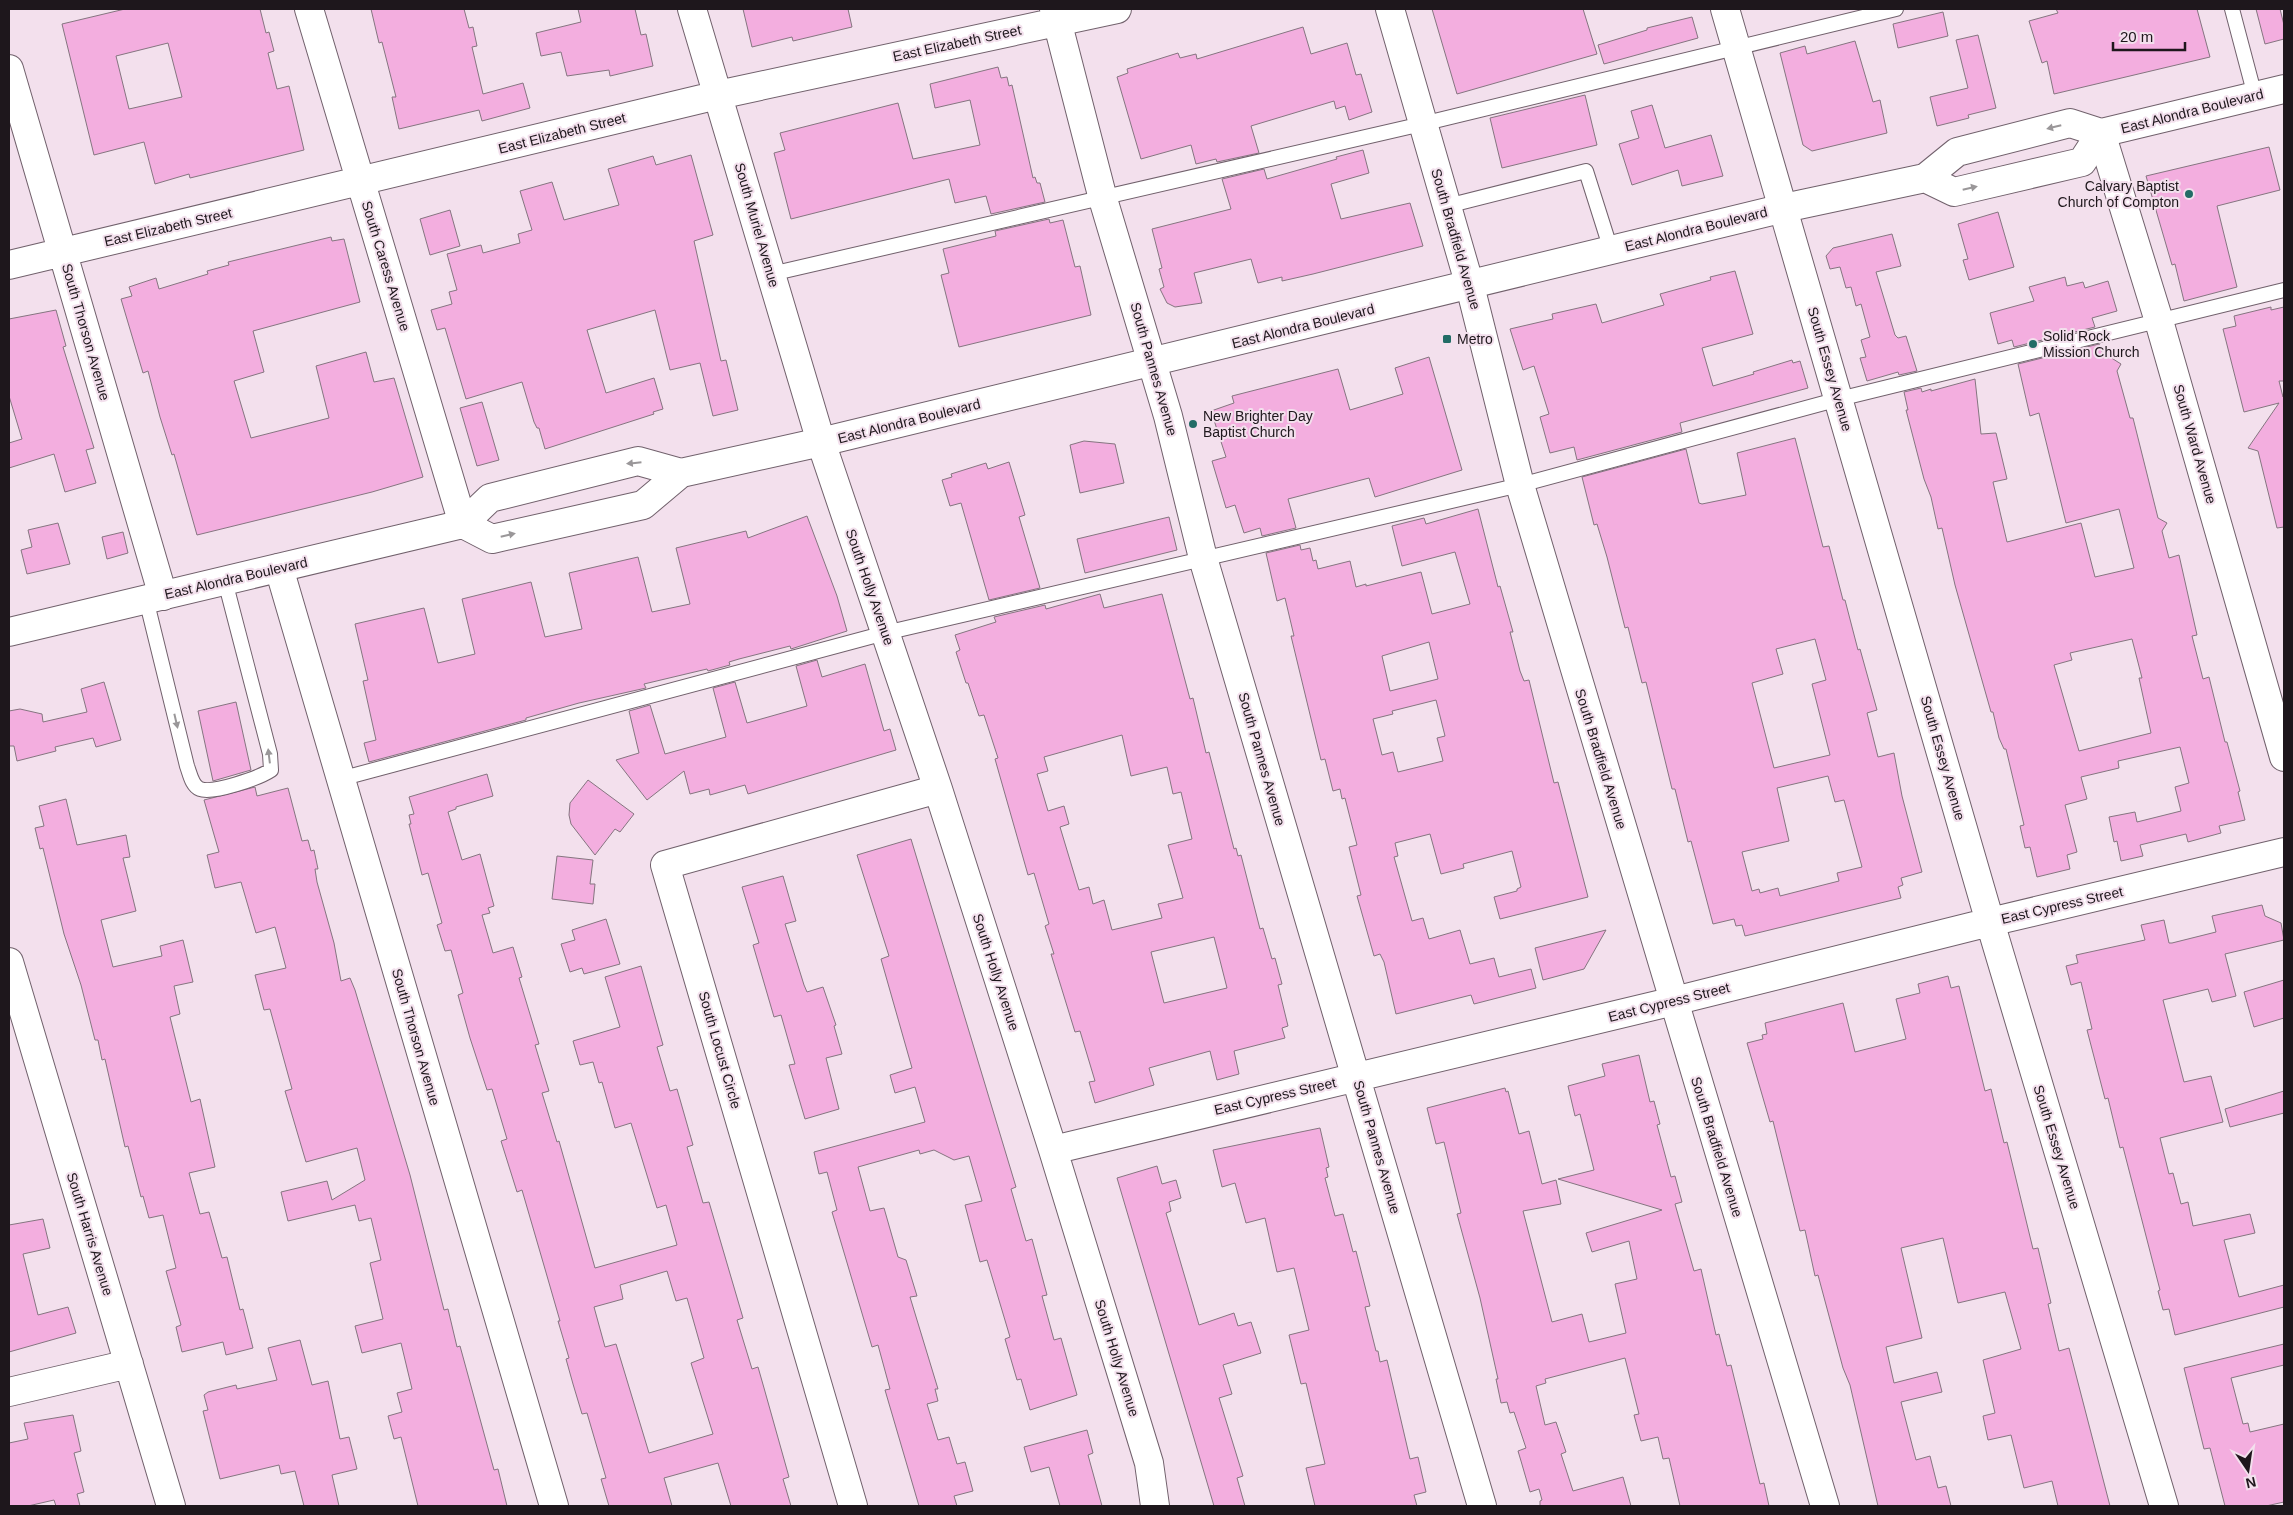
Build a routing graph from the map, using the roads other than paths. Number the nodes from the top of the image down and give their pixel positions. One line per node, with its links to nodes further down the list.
1 (309, 9): 17 (street, South Caress Avenue)
2 (692, 9): 12 (street, South Muriel Avenue)
3 (1117, 9): 8 (street, East Elizabeth Street)
4 (1390, 9): 14 (street, South Bradfield Avenue)
5 (1725, 9): 9 (street, South Essey Avenue)
6 (1896, 9): 9 (lane)
7 (2232, 9): 13 (lane)
8 (1056, 15): 12 (street, East Elizabeth Street); 18 (street, South Pannes Avenue)
9 (1736, 47): 14 (lane); 20 (street, South Essey Avenue)
10 (9, 69): 22 (street, South Thorson Avenue)
11 (2284, 89): 13 (street, East Alondra Boulevard)
12 (718, 95): 17 (street, East Elizabeth Street); 24 (street, South Muriel Avenue)
13 (2255, 96): 15 (street, East Alondra Boulevard)
14 (1422, 124): 18 (lane); 19 (street, South Bradfield Avenue)
15 (2101, 133): 16 (street, East Alondra Boulevard, one-way to 16); 16 (street, East Alondra Boulevard, one-way to 15); 27 (street, South Ward Avenue)
16 (1925, 178): 20 (street, East Alondra Boulevard)
17 (361, 182): 22 (street, East Elizabeth Street); 33 (street, South Caress Avenue)
18 (1103, 199): 24 (lane); 28 (street, South Pannes Avenue)
19 (1447, 206): 21 (lane); 25 (street, South Bradfield Avenue)
20 (1784, 208): 21 (street, East Alondra Boulevard); 29 (street, South Essey Avenue)
21 (1611, 250): 25 (street, East Alondra Boulevard)
22 (62, 252): 23 (street, East Elizabeth Street); 37 (street, South Thorson Avenue)
23 (9, 265)
24 (771, 274): 30 (street, South Muriel Avenue)
25 (1470, 286): 28 (street, East Alondra Boulevard); 32 (street, South Bradfield Avenue)
26 (2284, 290): 27 (lane)
27 (2159, 322): 29 (lane); 40 (street, South Ward Avenue)
28 (1154, 362): 30 (street, East Alondra Boulevard); 34 (street, South Pannes Avenue)
29 (1839, 399): 32 (lane); 44 (street, South Essey Avenue)
30 (821, 442): 31 (street, East Alondra Boulevard); 39 (street, South Holly Avenue)
31 (681, 473): 33 (street, East Alondra Boulevard, one-way to 33); 33 (street, East Alondra Boulevard, one-way to 31)
32 (1520, 485): 34 (lane); 46 (street, South Bradfield Avenue)
33 (463, 524): 35 (street, East Alondra Boulevard)
34 (1203, 558): 39 (lane); 47 (street, South Pannes Avenue)
35 (278, 568): 36 (street, East Alondra Boulevard); 41 (street, South Thorson Avenue)
36 (225, 581): 37 (street, East Alondra Boulevard); 37 (lane, one-way to 36)
37 (155, 598): 38 (street, East Alondra Boulevard)
38 (9, 632)
39 (885, 633): 41 (lane); 42 (street, South Holly Avenue)
40 (2284, 756)
41 (340, 779): 52 (street, South Thorson Avenue)
42 (938, 789): 48 (street, South Holly Avenue); 53 (street, South Locust Circle)
43 (2284, 852): 44 (street, East Cypress Street)
44 (1990, 922): 46 (street, East Cypress Street); 57 (street, South Essey Avenue)
45 (9, 962): 49 (street, South Harris Avenue)
46 (1674, 1001): 47 (street, East Cypress Street); 56 (street, South Bradfield Avenue)
47 (1356, 1077): 48 (street, East Cypress Street); 55 (street, South Pannes Avenue)
48 (1053, 1150): 54 (street, South Holly Avenue)
49 (129, 1364): 50 (street); 51 (street, South Harris Avenue)
50 (9, 1392)
51 (171, 1506)
52 (554, 1506)
53 (853, 1506)
54 (1155, 1506)
55 (1482, 1506)
56 (1825, 1506)
57 (2164, 1506)

